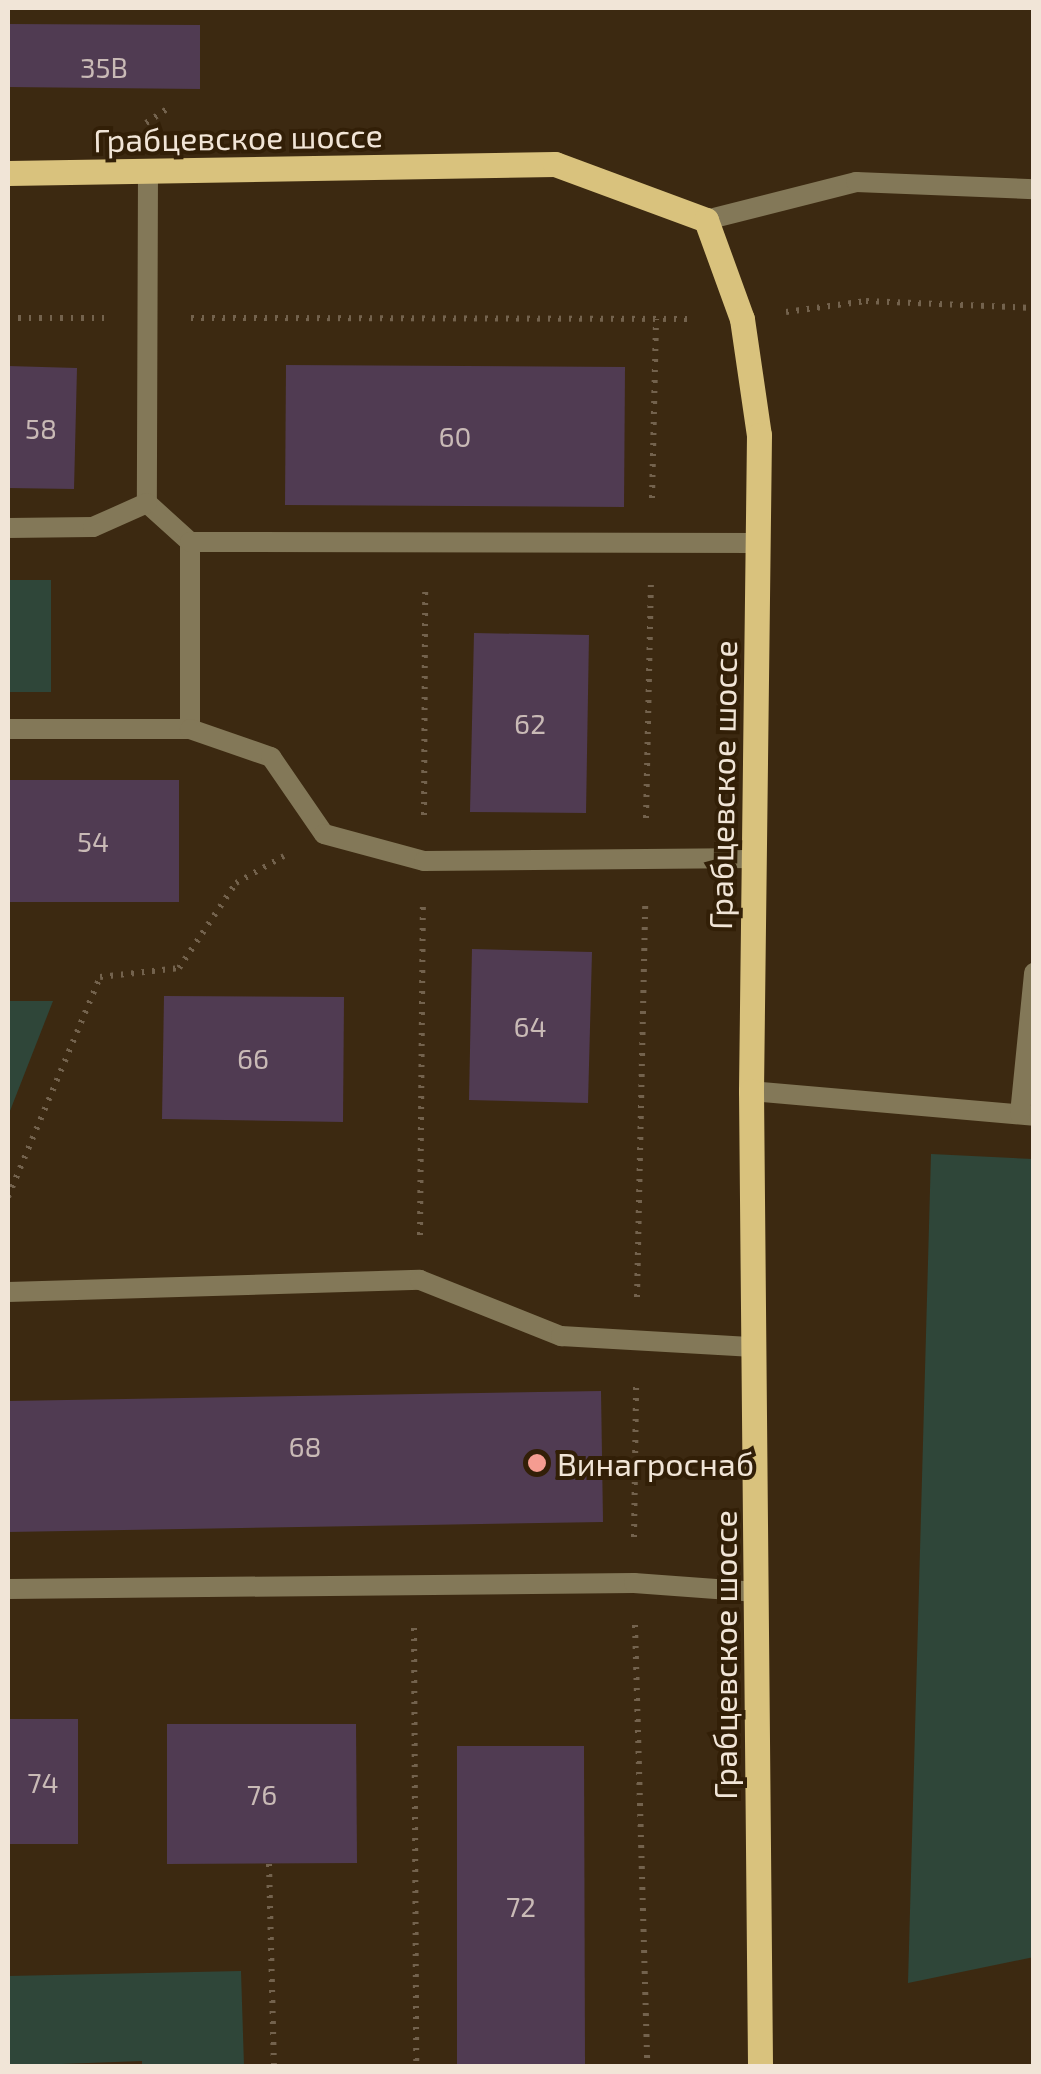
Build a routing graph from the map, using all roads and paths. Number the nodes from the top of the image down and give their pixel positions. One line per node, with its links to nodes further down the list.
1 (148, 171): 2 (main road, Грабцевское шоссе); 4 (main road, Грабцевское шоссе); 7 (street)
2 (8, 174)
3 (1034, 189): 4 (street)
4 (706, 220): 8 (main road, Грабцевское шоссе)
5 (1034, 308): 8 (path)
6 (8, 318): 7 (path)
7 (146, 318): 9 (path); 10 (street)
8 (742, 318): 9 (path); 15 (main road, Грабцевское шоссе)
9 (656, 319): 14 (path)
10 (146, 503): 11 (street); 12 (street)
11 (8, 528)
12 (190, 542): 13 (street); 16 (street)
13 (425, 542): 14 (street); 20 (path)
14 (651, 542): 15 (street); 21 (path)
15 (757, 543): 19 (main road, Грабцевское шоссе)
16 (190, 728): 17 (street); 18 (street)
17 (8, 729)
18 (324, 834): 20 (street); 25 (path)
19 (754, 858): 21 (street); 23 (main road, Грабцевское шоссе)
20 (424, 861): 21 (street); 26 (path)
21 (646, 864): 28 (path)
22 (1034, 973): 24 (street)
23 (751, 1091): 24 (street); 29 (main road, Грабцевское шоссе)
24 (1027, 1115)
25 (8, 1197)
26 (420, 1280): 27 (street); 28 (street)
27 (8, 1292)
28 (636, 1341): 29 (street); 30 (path)
29 (754, 1347): 33 (main road, Грабцевское шоссе)
30 (634, 1583): 31 (street); 33 (street); 37 (path)
31 (414, 1584): 32 (street); 36 (path)
32 (8, 1589)
33 (757, 1592): 38 (main road, Грабцевское шоссе)
34 (269, 1864): 35 (path)
35 (274, 2066)
36 (416, 2066)
37 (647, 2066)
38 (760, 2066)

